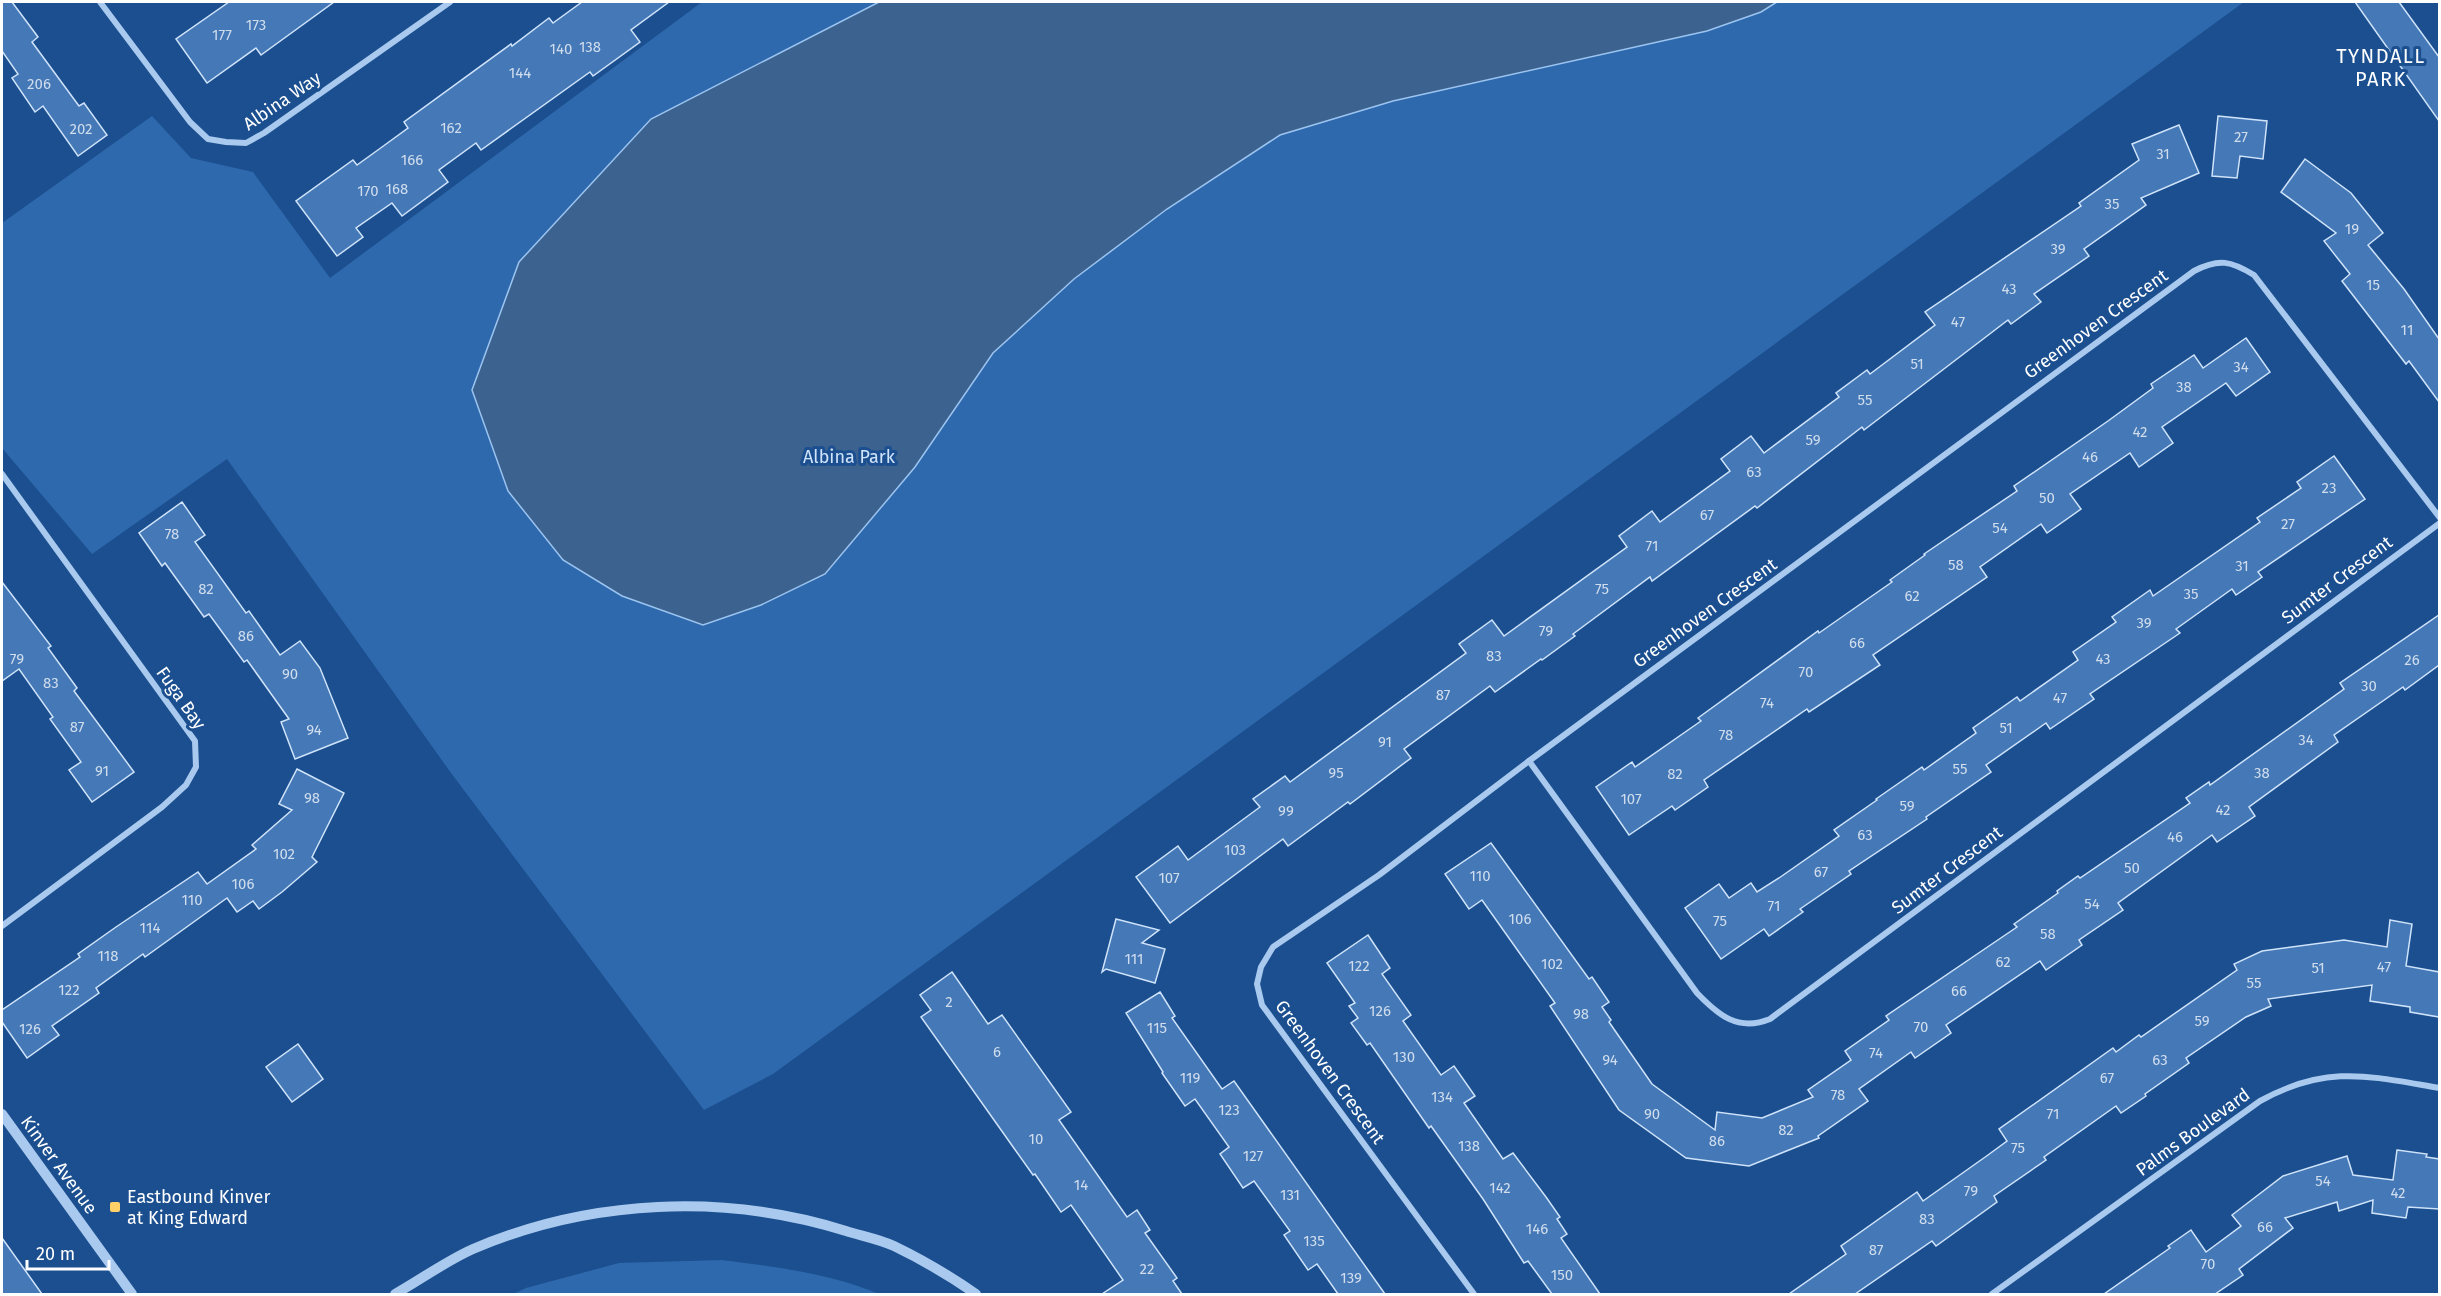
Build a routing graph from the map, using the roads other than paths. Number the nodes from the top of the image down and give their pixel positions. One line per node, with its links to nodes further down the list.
1 (100, 2): 2 (street, Albina Way)
2 (450, 2)
3 (2, 474): 7 (street, Fuga Bay)
4 (2439, 518): 6 (street, Greenhoven Crescent)
5 (2439, 523): 6 (street, Sumter Crescent)
6 (1529, 761): 13 (street, Greenhoven Crescent)
7 (2, 926)
8 (2439, 1088): 14 (street, Palms Boulevard)
9 (2, 1114): 10 (street, Kinver Avenue)
10 (132, 1294)
11 (395, 1294): 12 (street)
12 (976, 1294)
13 (1474, 1294)
14 (1992, 1294)

